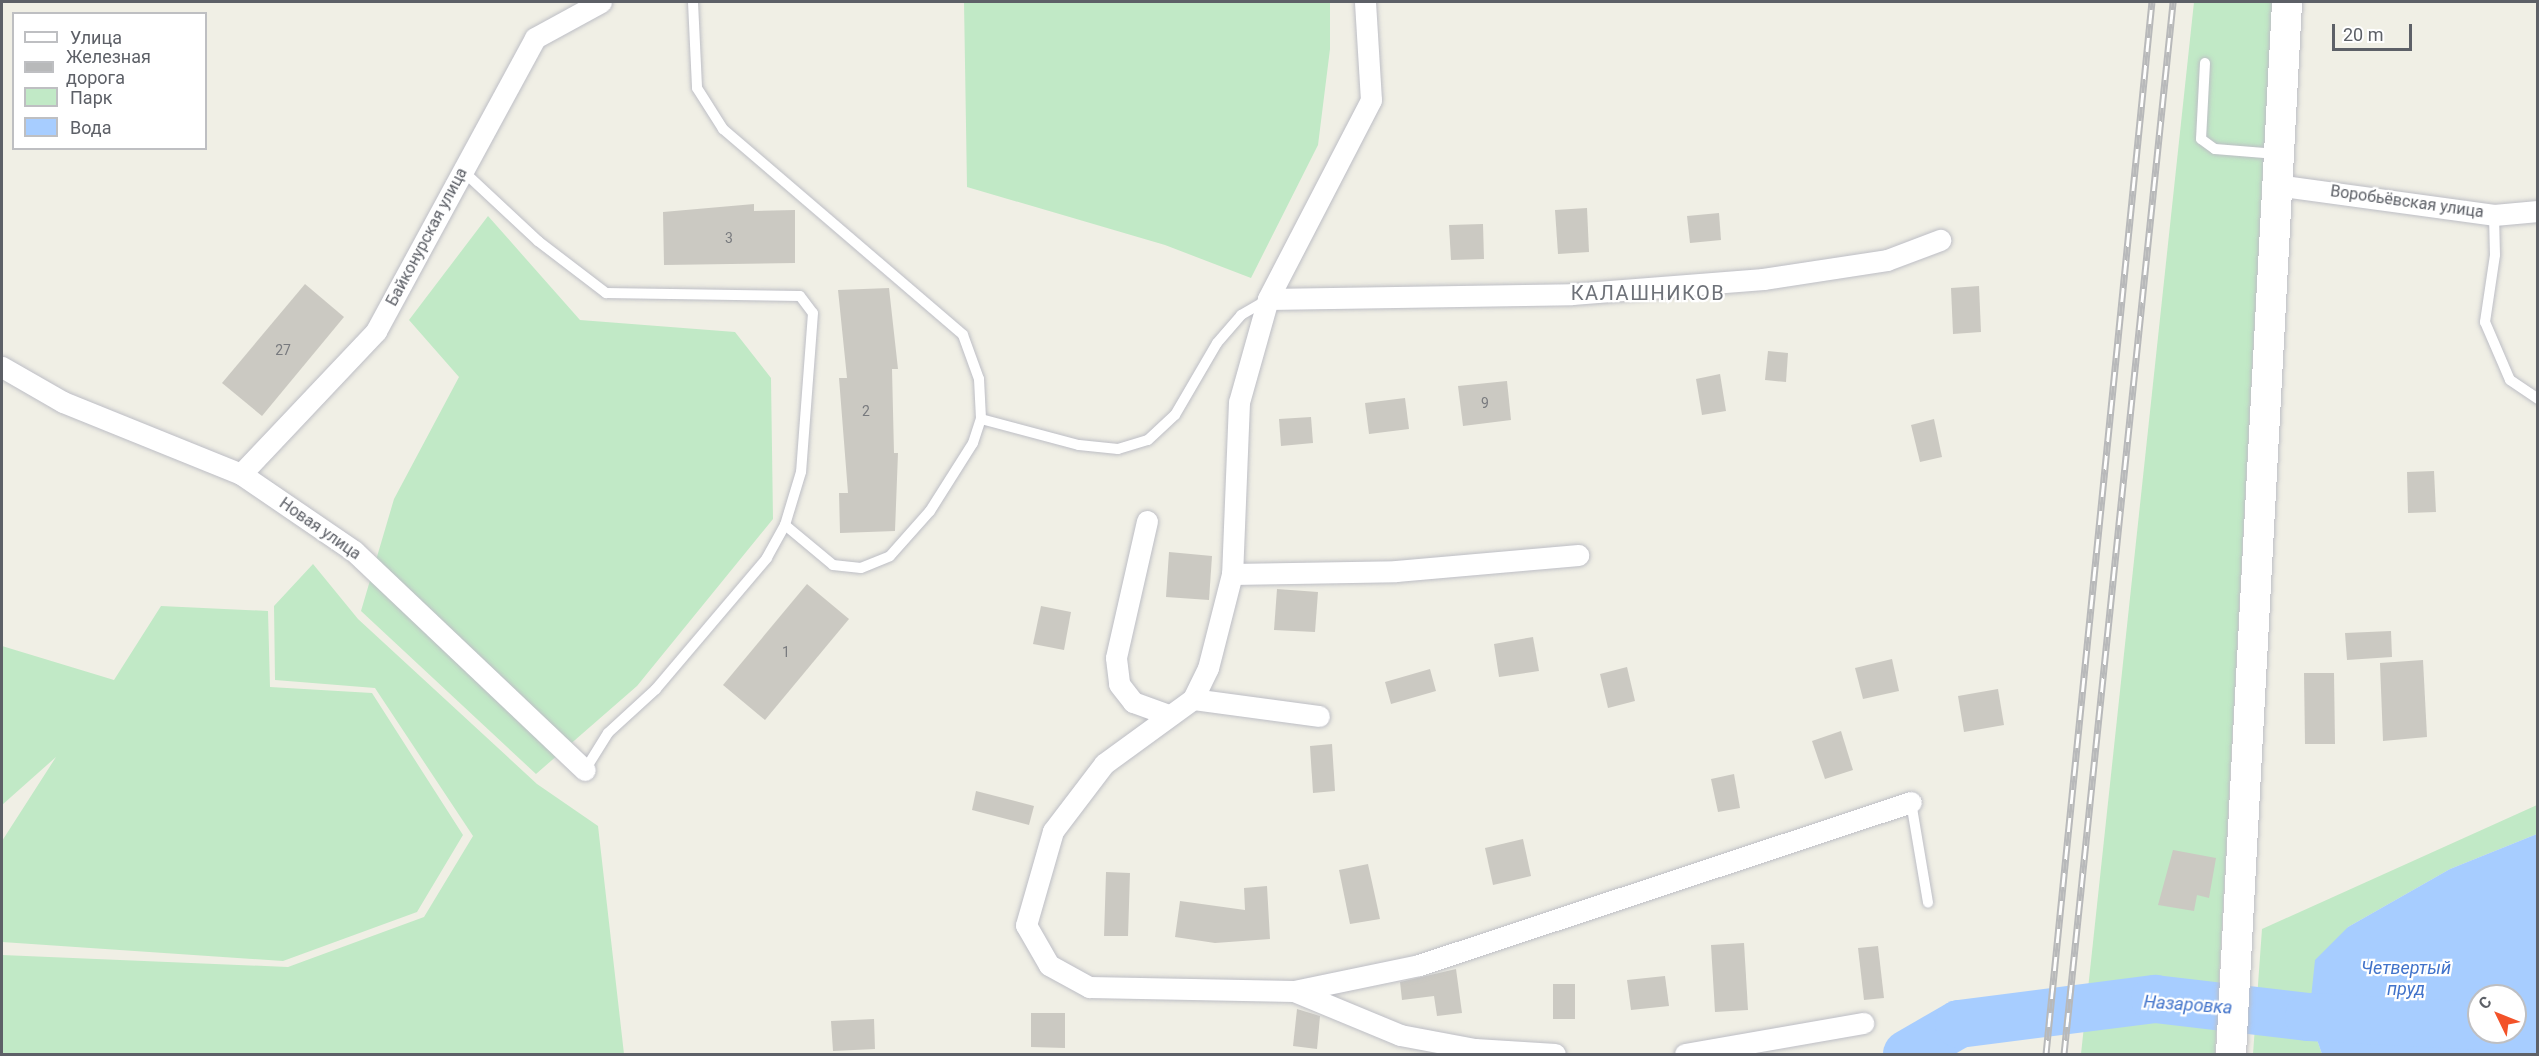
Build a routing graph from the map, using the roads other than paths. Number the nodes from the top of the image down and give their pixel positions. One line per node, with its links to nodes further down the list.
1 (601, 2): 7 (street, Байконурская улица)
2 (693, 2): 15 (lane)
3 (1365, 2): 12 (street)
4 (2287, 2): 6 (street)
5 (2205, 63): 6 (lane)
6 (2278, 154): 8 (street)
7 (463, 171): 16 (street, Байконурская улица); 18 (lane)
8 (2276, 185): 10 (street, Воробьёвская улица); 31 (street)
9 (2538, 211): 10 (street, Воробьёвская улица)
10 (2494, 215): 14 (lane)
11 (1940, 240): 12 (street)
12 (1268, 299): 15 (lane); 20 (street)
13 (2, 367): 16 (street, Новая улица)
14 (2538, 399)
15 (981, 419): 18 (lane)
16 (241, 474): 24 (street, Новая улица)
17 (1147, 521): 22 (street)
18 (785, 525): 24 (lane)
19 (1578, 555): 20 (street)
20 (1232, 574): 21 (street)
21 (1194, 699): 22 (street); 23 (street)
22 (1169, 715): 27 (street)
23 (1319, 716)
24 (585, 770)
25 (1911, 802): 26 (lane); 27 (street)
26 (1928, 903)
27 (1294, 991): 29 (street)
28 (1863, 1023): 30 (street)
29 (1555, 1054)
30 (1685, 1054)
31 (2231, 1054)

